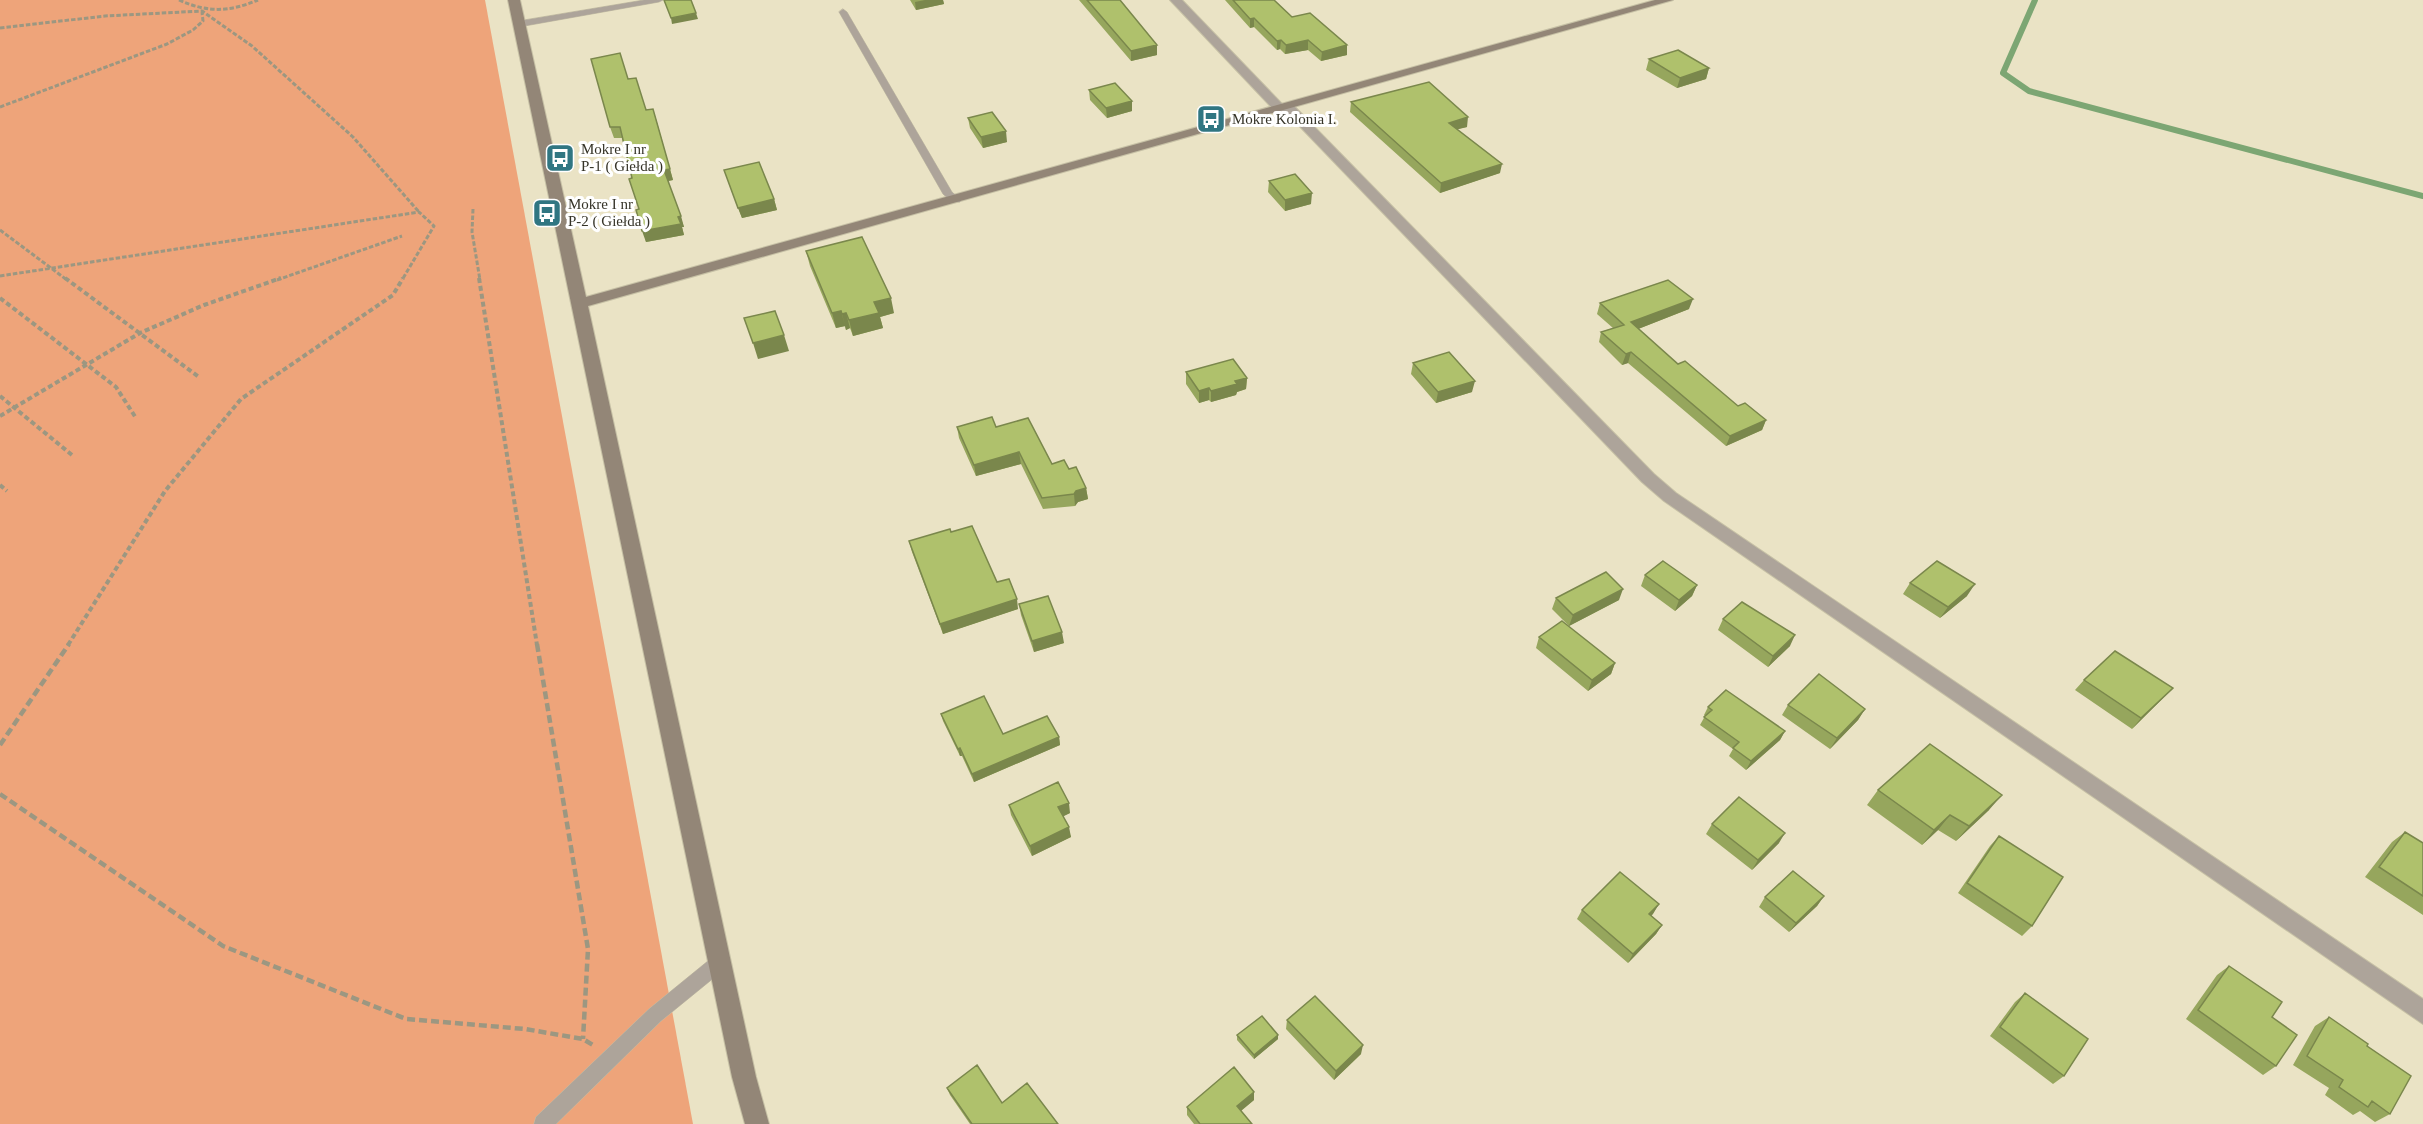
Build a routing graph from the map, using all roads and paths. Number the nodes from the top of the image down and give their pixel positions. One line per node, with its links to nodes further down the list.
1 (179, 0): 7 (path)
2 (258, 0): 7 (path)
3 (514, 0): 9 (street)
4 (658, 0): 9 (lane)
5 (1176, 0): 12 (street)
6 (1666, 0): 12 (street)
7 (202, 11): 10 (path); 11 (path); 15 (path)
8 (843, 12): 13 (lane)
9 (519, 24): 21 (street)
10 (0, 28)
11 (0, 107)
12 (1284, 108): 13 (street); 35 (street)
13 (956, 200): 21 (street)
14 (473, 209): 36 (path)
15 (418, 213): 18 (path); 32 (path)
16 (0, 230): 18 (path)
17 (402, 236): 22 (path)
18 (53, 268): 19 (path); 22 (path)
19 (0, 276)
20 (0, 298): 23 (path)
21 (579, 304): 34 (street)
22 (140, 333): 23 (path); 24 (path)
23 (88, 364): 26 (path); 28 (path)
24 (199, 377)
25 (0, 396): 26 (path)
26 (14, 407): 27 (path); 29 (path)
27 (0, 416)
28 (136, 418)
29 (72, 455)
30 (0, 485): 31 (path)
31 (7, 491)
32 (0, 745)
33 (0, 794): 36 (path)
34 (720, 962): 37 (lane); 39 (street)
35 (2423, 1013)
36 (583, 1039): 37 (path)
37 (612, 1056): 38 (lane)
38 (543, 1124)
39 (756, 1124)

